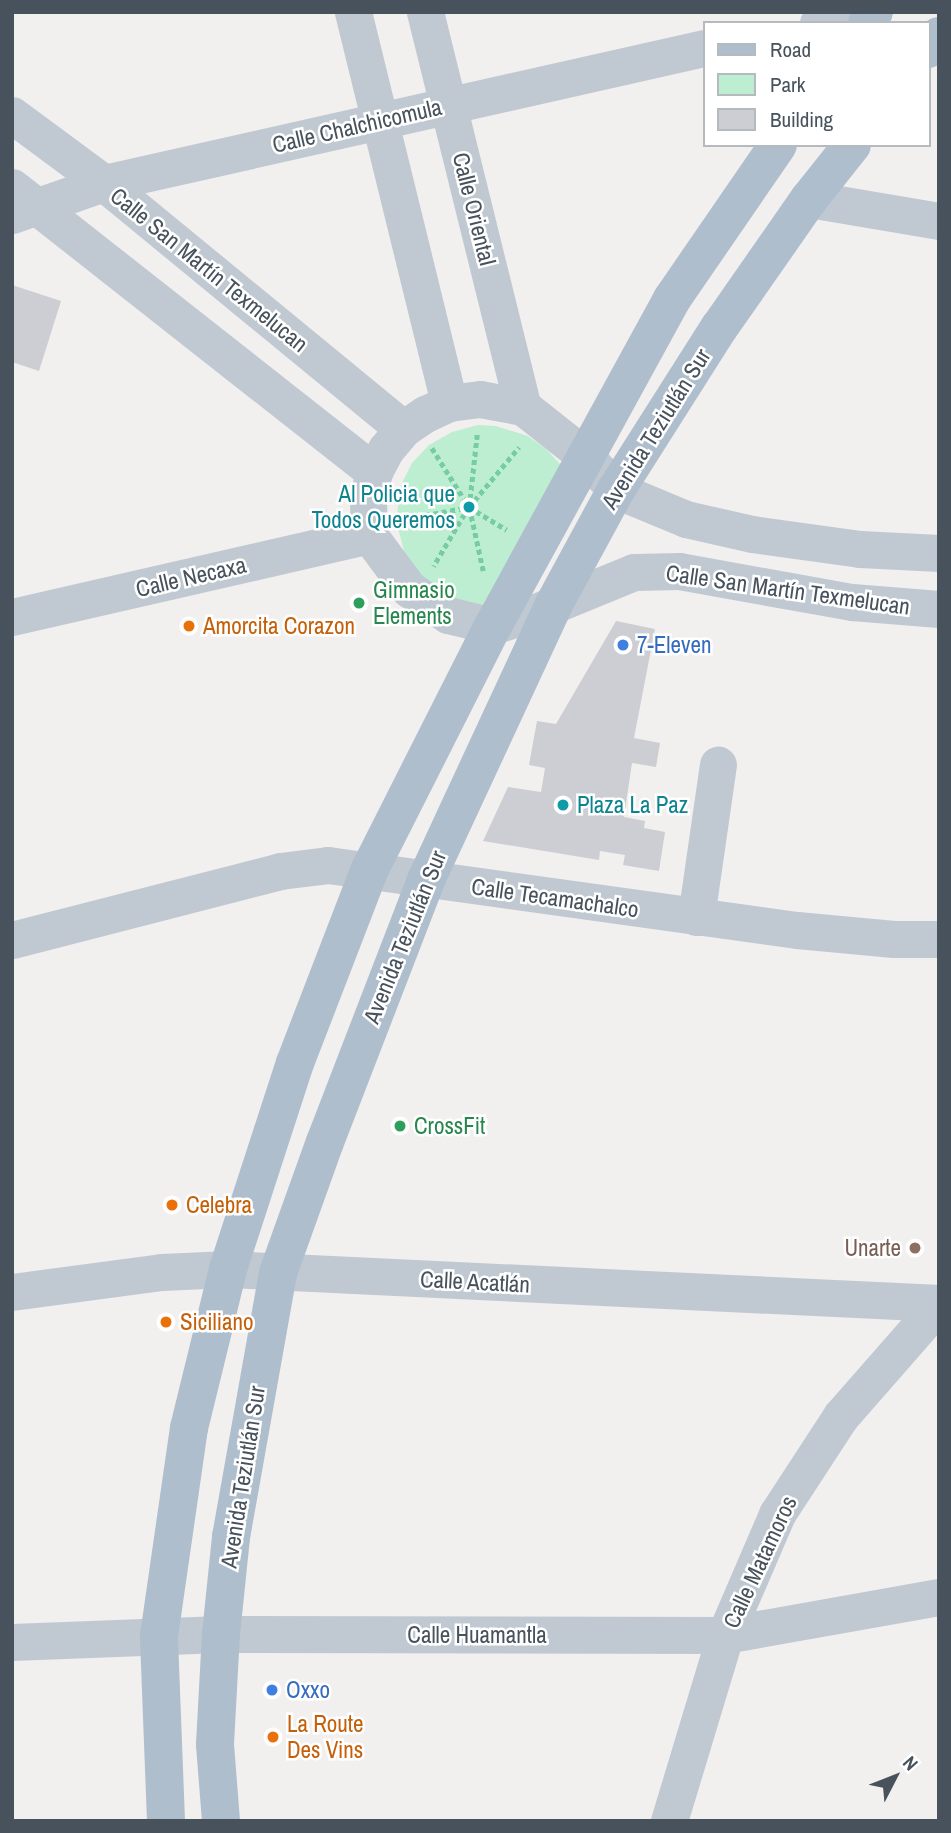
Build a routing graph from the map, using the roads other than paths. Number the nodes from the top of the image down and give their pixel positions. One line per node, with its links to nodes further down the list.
1 (353, 12): 8 (street)
2 (425, 12): 6 (street, Calle Oriental)
3 (865, 12): 4 (street)
4 (827, 21)
5 (702, 48): 6 (street, Calle Chalchicomula)
6 (448, 104): 8 (street, Calle Chalchicomula); 16 (street, Calle Oriental)
7 (12, 115): 11 (street, Calle San Martín Texmelucan)
8 (380, 122): 11 (street, Calle Chalchicomula); 15 (street)
9 (777, 147): 18 (main road, Avenida Teziutlán Sur)
10 (850, 147): 12 (main road, Avenida Teziutlán Sur)
11 (104, 183): 13 (street, Calle Chalchicomula); 17 (street, Calle San Martín Texmelucan)
12 (809, 199): 14 (street); 20 (main road, Avenida Teziutlán Sur)
13 (20, 203): 19 (street)
14 (939, 221)
15 (449, 403): 16 (street); 17 (street)
16 (523, 407): 18 (street)
17 (418, 443): 19 (street)
18 (585, 456): 20 (street); 28 (main road, Avenida Teziutlán Sur)
19 (374, 472): 21 (street)
20 (616, 490): 22 (street); 25 (main road, Avenida Teziutlán Sur)
21 (369, 535): 27 (street, Calle Necaxa); 28 (street)
22 (860, 549): 23 (street); 24 (street)
23 (939, 553)
24 (852, 602): 25 (street, Calle San Martín Texmelucan); 26 (street, Calle San Martín Texmelucan)
25 (554, 604): 28 (street, Calle San Martín Texmelucan); 31 (main road, Avenida Teziutlán Sur)
26 (939, 609)
27 (12, 617)
28 (493, 626): 30 (main road, Avenida Teziutlán Sur)
29 (718, 765): 32 (street)
30 (370, 870): 31 (street, Calle Tecamachalco); 34 (street, Calle Tecamachalco); 35 (main road, Avenida Teziutlán Sur)
31 (426, 880): 32 (street, Calle Tecamachalco); 36 (main road, Avenida Teziutlán Sur)
32 (696, 917): 33 (street, Calle Tecamachalco)
33 (939, 939)
34 (12, 940)
35 (228, 1269): 36 (street, Calle Acatlán); 37 (street, Calle Acatlán); 42 (main road, Avenida Teziutlán Sur)
36 (278, 1273): 38 (street, Calle Acatlán); 40 (main road, Avenida Teziutlán Sur)
37 (12, 1292)
38 (939, 1303): 41 (street, Calle Matamoros)
39 (939, 1597): 41 (street, Calle Huamantla)
40 (222, 1634): 41 (street, Calle Huamantla); 42 (street, Calle Huamantla); 45 (main road, Avenida Teziutlán Sur)
41 (725, 1635): 46 (street, Calle Matamoros)
42 (159, 1636): 43 (street, Calle Huamantla); 44 (main road, Avenida Teziutlán Sur)
43 (12, 1642)
44 (166, 1821)
45 (221, 1821)
46 (669, 1821)

